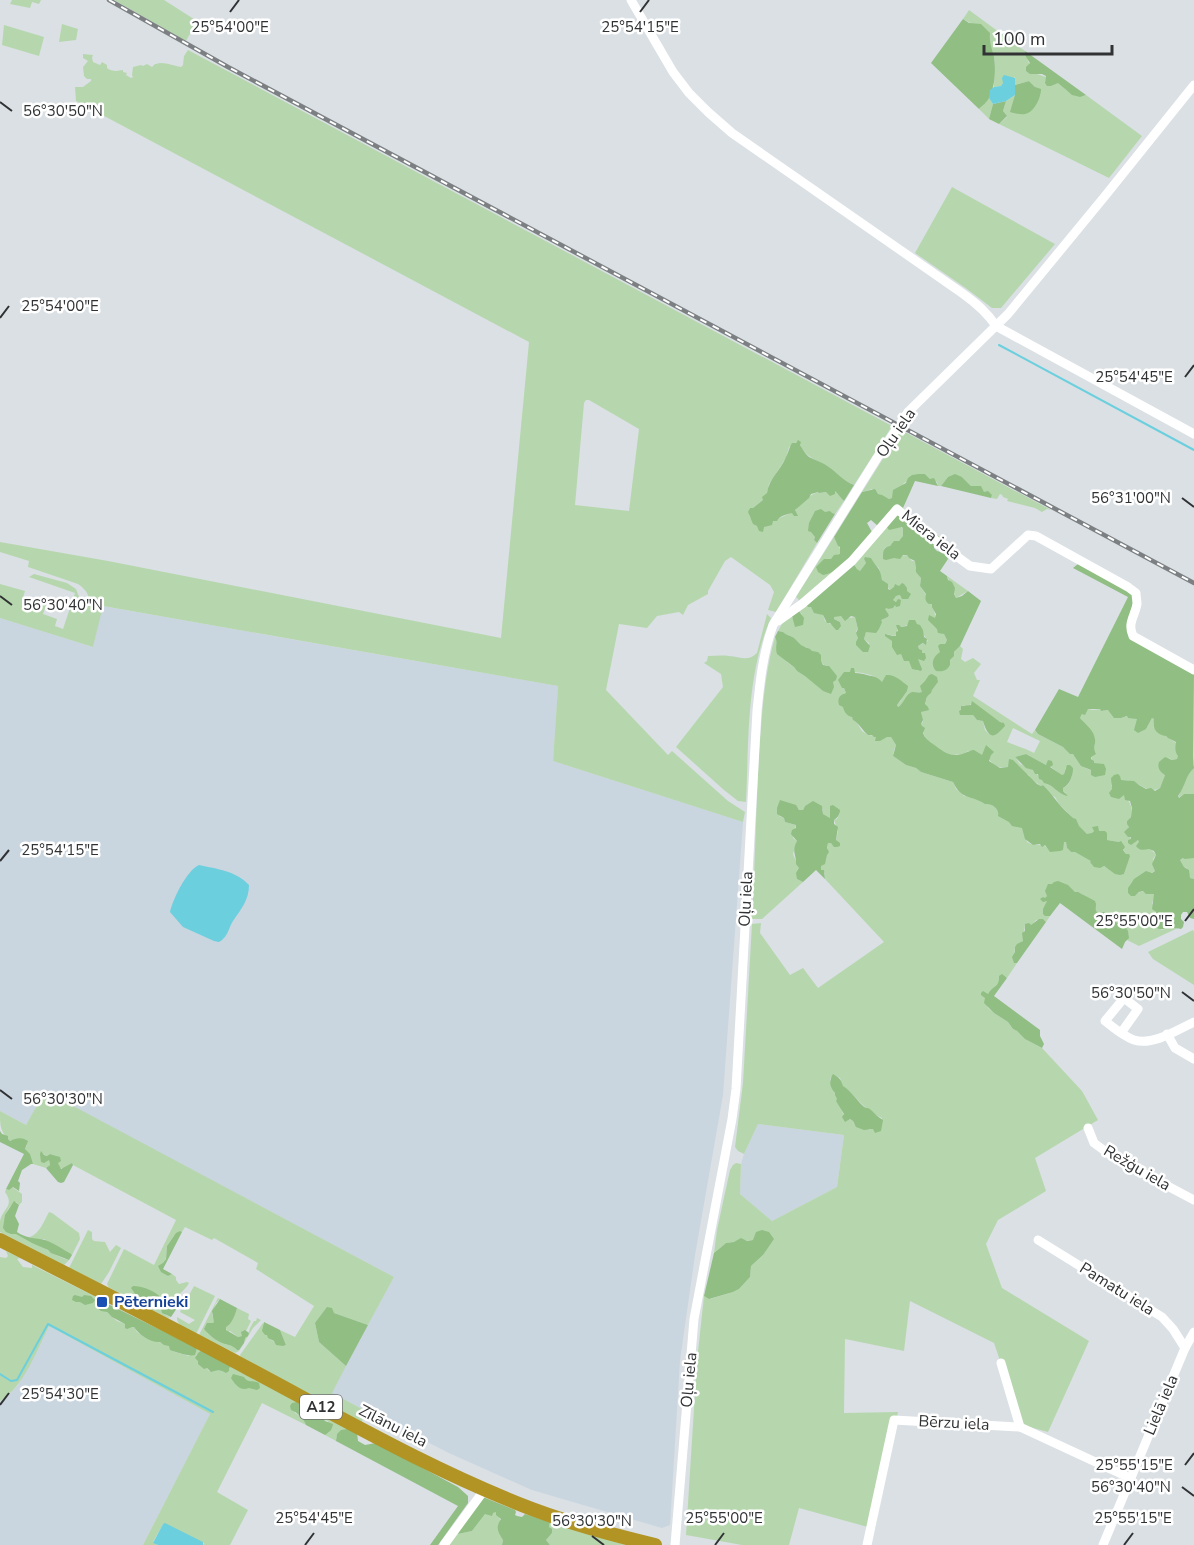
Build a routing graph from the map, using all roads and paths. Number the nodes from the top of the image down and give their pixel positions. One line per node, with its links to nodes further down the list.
1 (631, 0): 3 (street)
2 (1194, 85): 3 (street, Oļu iela)
3 (996, 326): 4 (street); 5 (street, Oļu iela)
4 (1194, 434)
5 (773, 625): 6 (street, Miera iela); 23 (street, Oļu iela)
6 (1194, 670)
7 (1194, 1022): 9 (street)
8 (1121, 1033): 9 (street)
9 (1167, 1034): 10 (street)
10 (1194, 1059)
11 (1088, 1128): 12 (street, Režģu iela)
12 (1194, 1200)
13 (0, 1240): 20 (highway, Zīlānu iela / A12)
14 (1038, 1240): 16 (street, Pamatu iela)
15 (1194, 1332): 16 (street, Lielā iela)
16 (1185, 1348): 19 (street, Lielā iela)
17 (1000, 1363): 18 (street)
18 (1020, 1427): 19 (street, Bērzu iela); 24 (street, Bērzu iela)
19 (1130, 1478): 25 (street, Lielā iela)
20 (485, 1489): 21 (street); 22 (highway, Zīlānu iela / A12)
21 (444, 1545)
22 (655, 1545)
23 (675, 1545)
24 (867, 1545)
25 (1103, 1545)

